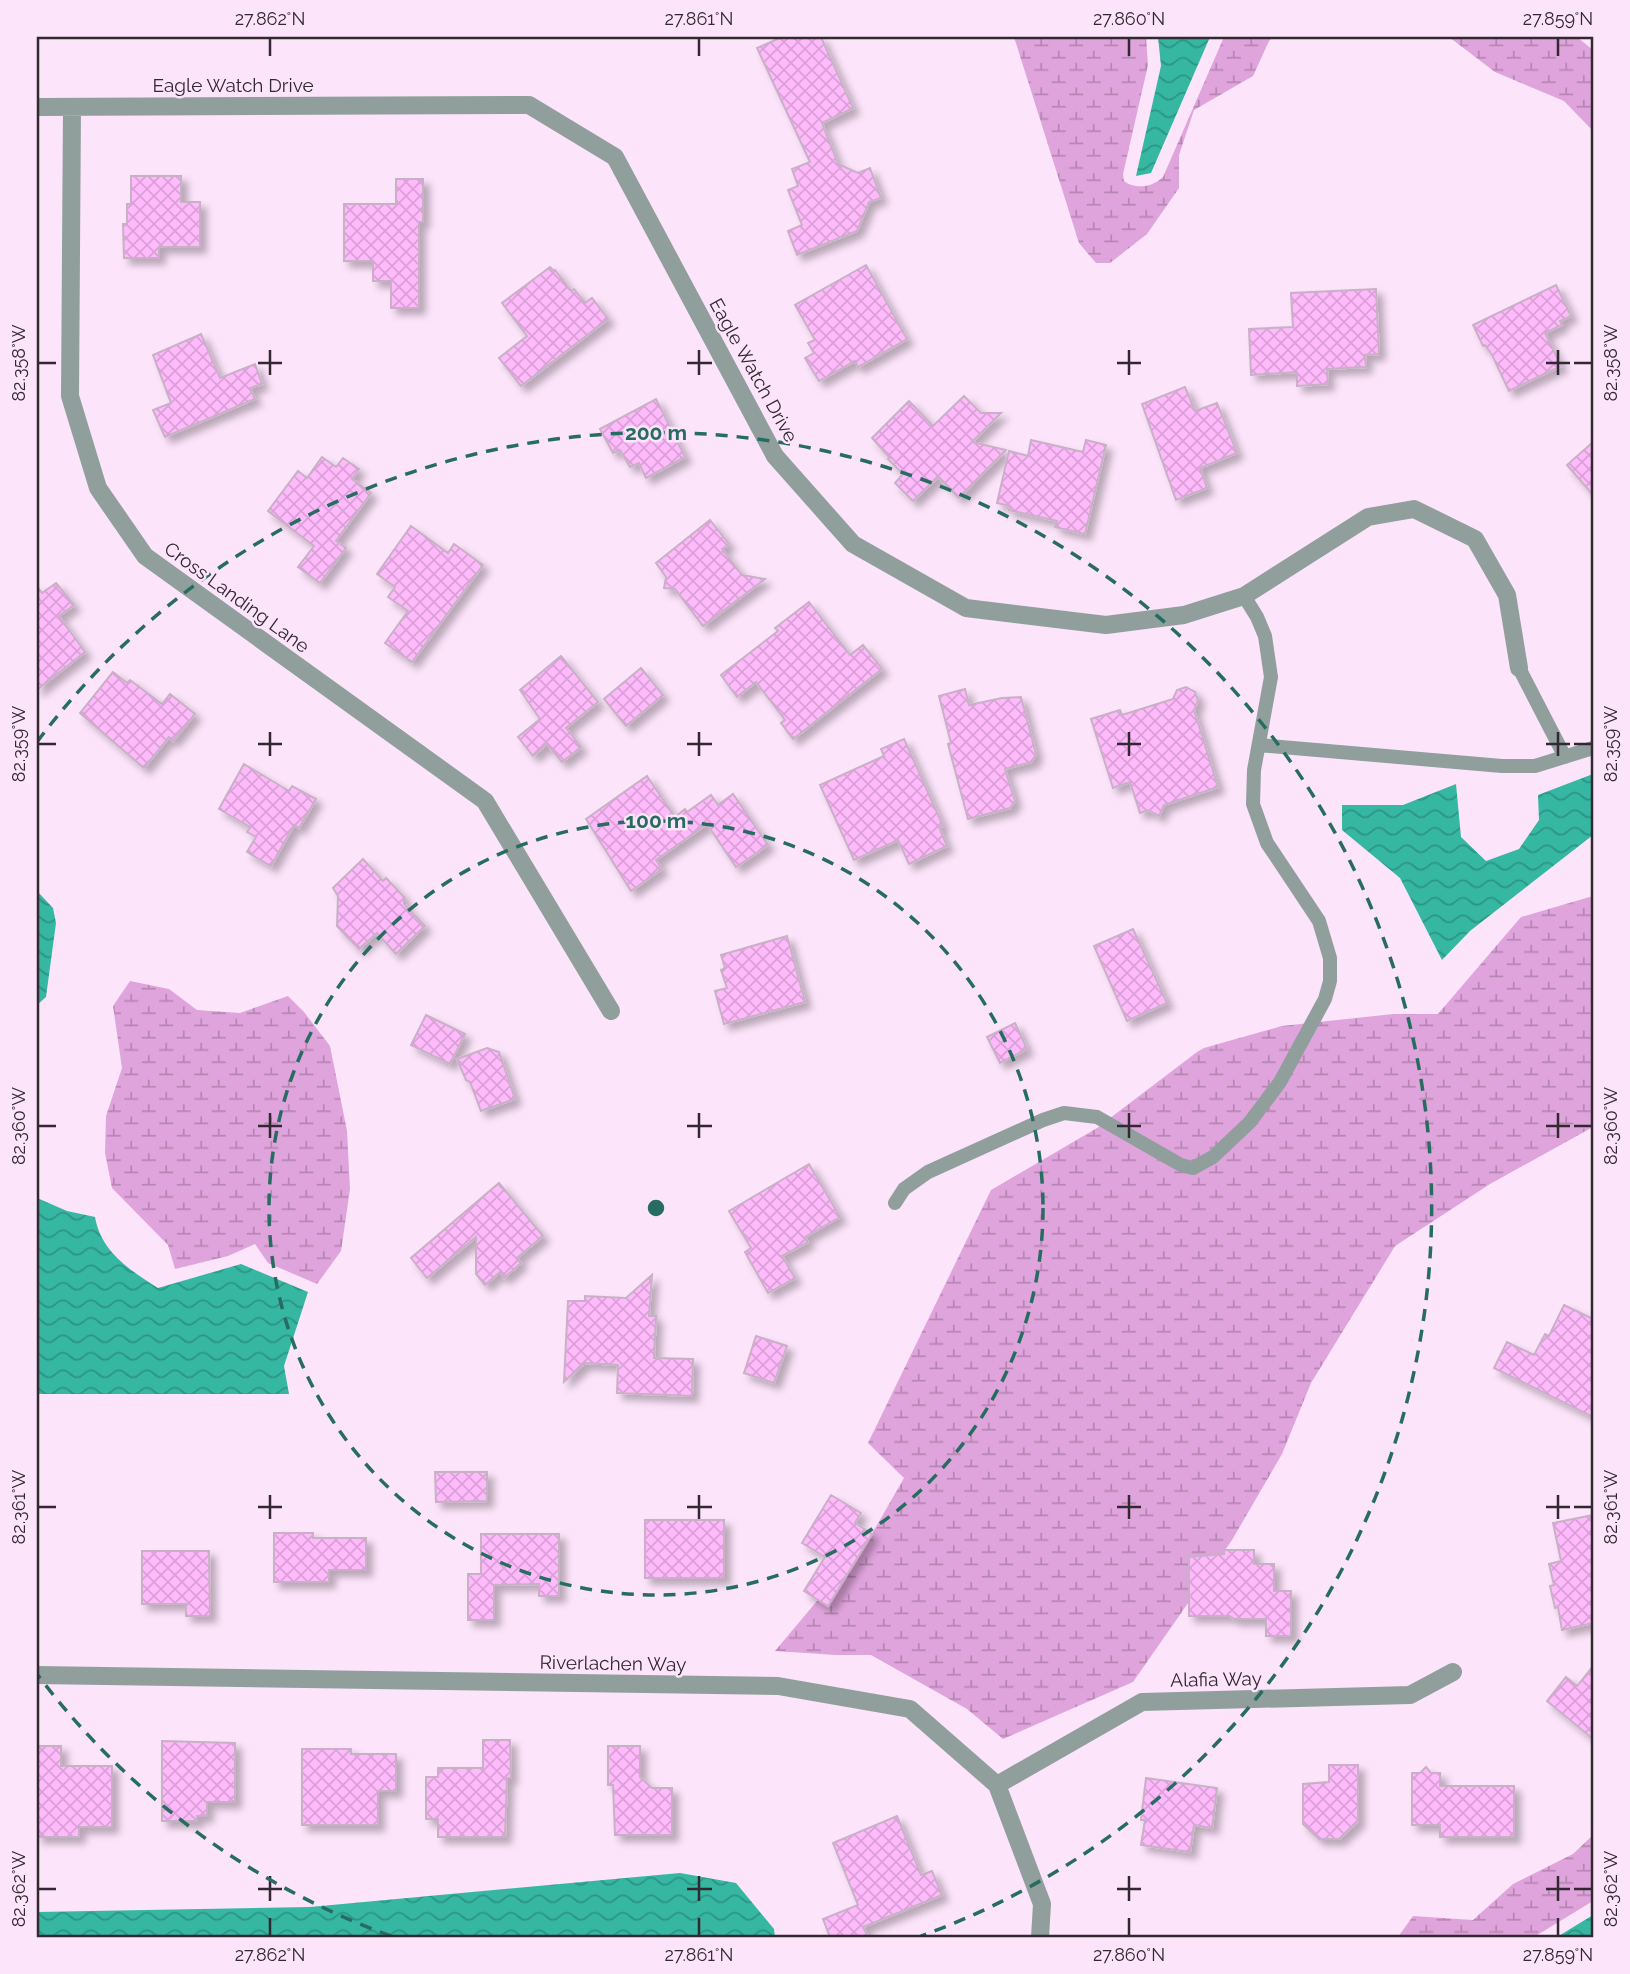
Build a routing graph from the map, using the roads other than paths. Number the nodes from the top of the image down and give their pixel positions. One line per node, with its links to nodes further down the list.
1 (37, 107): 2 (street, Eagle Watch Drive)
2 (72, 107): 3 (street, Eagle Watch Drive); 8 (street, Cross Landing Lane)
3 (1244, 596): 4 (street, Eagle Watch Drive); 5 (lane)
4 (1518, 668): 7 (lane)
5 (1259, 745): 7 (lane); 9 (lane)
6 (1593, 748): 7 (lane)
7 (1565, 757)
8 (611, 1011)
9 (895, 1203)
10 (1453, 1672): 12 (street, Alafia Way)
11 (37, 1675): 12 (street, Riverlachen Way)
12 (996, 1785): 13 (street, Riverlachen Way)
13 (1040, 1937)

